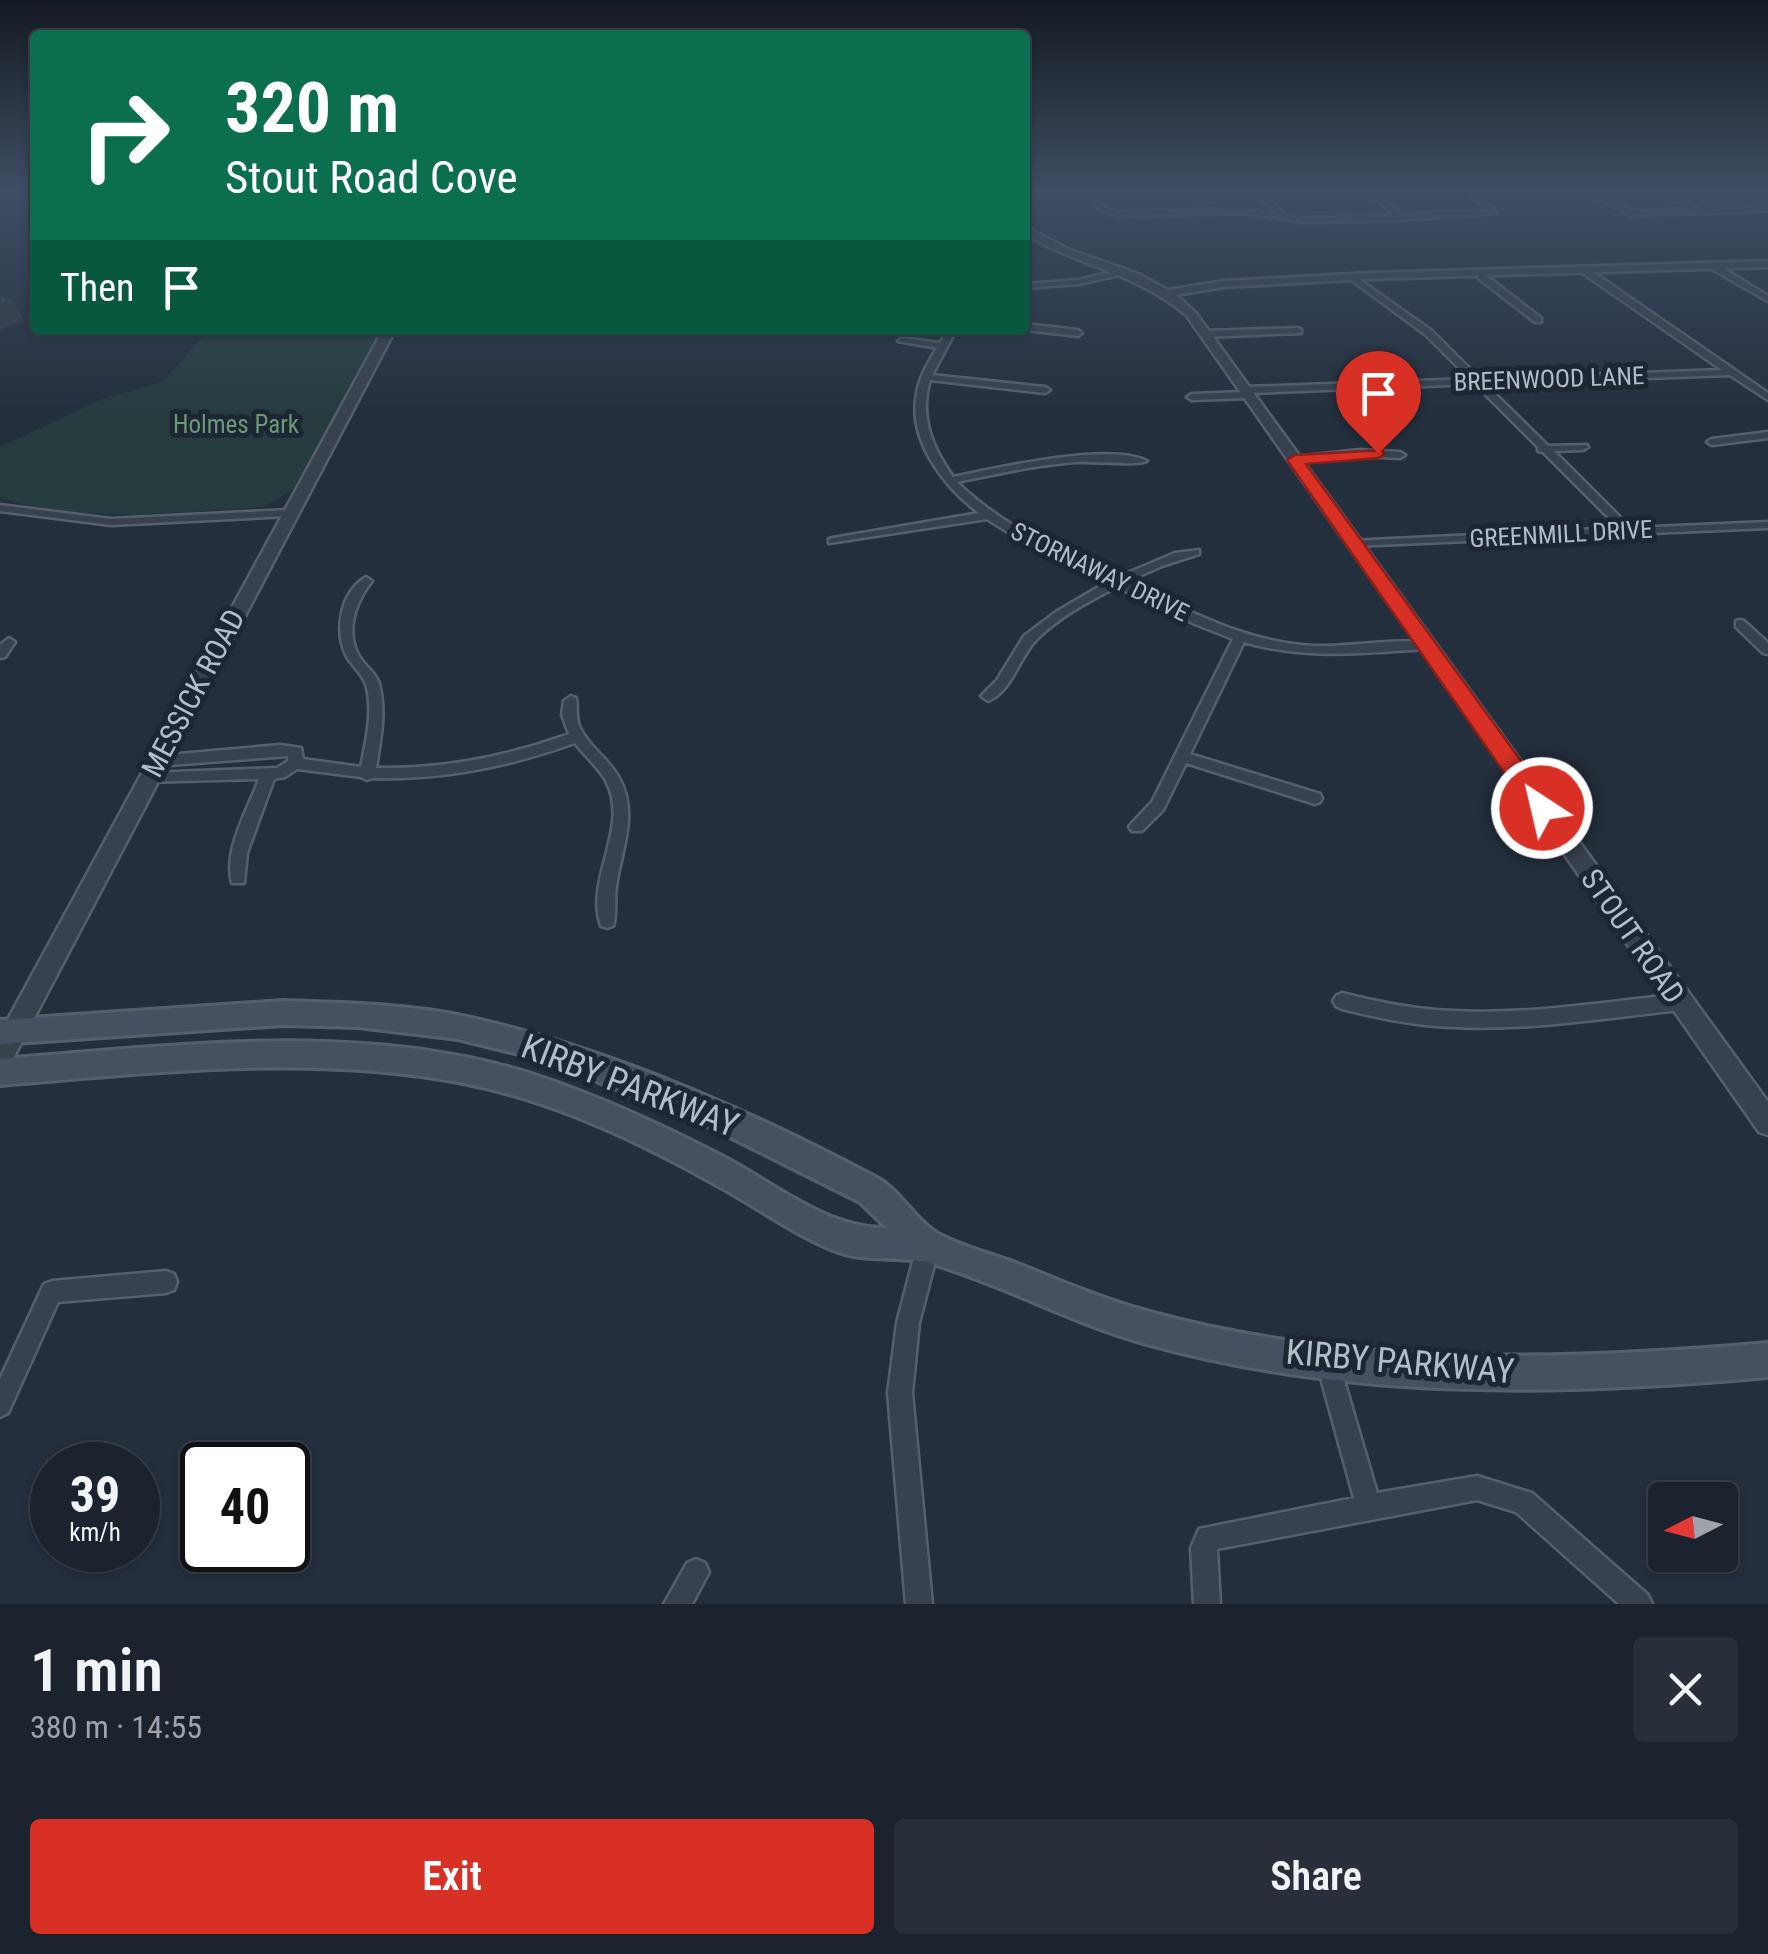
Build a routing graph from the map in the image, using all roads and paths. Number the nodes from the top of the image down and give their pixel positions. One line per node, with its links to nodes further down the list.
1 (1103, 264): 4 (street, STOUT ROAD)
2 (1768, 264): 3 (street)
3 (1714, 266): 5 (street); 10 (street)
4 (1124, 271): 8 (street); 9 (street, STOUT ROAD)
5 (1587, 272): 6 (street); 20 (street)
6 (1481, 276): 7 (street); 11 (street)
7 (1353, 277): 9 (street); 22 (street)
8 (1030, 286)
9 (1167, 293): 15 (street, STOUT ROAD)
10 (1768, 298)
11 (1538, 320)
12 (1030, 328): 14 (street)
13 (1298, 331): 15 (street)
14 (1078, 334)
15 (1206, 334): 24 (street, STOUT ROAD)
16 (387, 335): 36 (street, MESSICK ROAD)
17 (949, 335): 19 (street, STORNAWAY DRIVE)
18 (902, 341): 19 (street)
19 (942, 346): 21 (street, STORNAWAY DRIVE)
20 (1732, 372): 22 (street, BREENWOOD LANE); 26 (street)
21 (926, 377): 23 (street); 34 (street, STORNAWAY DRIVE)
22 (1482, 382): 24 (street, BREENWOOD LANE); 30 (street)
23 (1046, 390)
24 (1247, 392): 25 (street, BREENWOOD LANE); 32 (street, STOUT ROAD)
25 (1192, 397)
26 (1768, 397)
27 (1768, 435): 28 (street)
28 (1712, 442)
29 (1583, 446): 30 (street)
30 (1542, 449): 39 (street)
31 (1400, 455): 32 (street)
32 (1295, 460): 41 (street, STOUT ROAD)
33 (1142, 461): 34 (street)
34 (952, 480): 37 (street, STORNAWAY DRIVE)
35 (0, 508): 36 (street)
36 (288, 513): 54 (street, MESSICK ROAD)
37 (990, 515): 40 (street); 44 (street, STORNAWAY DRIVE)
38 (1768, 524): 39 (street, GREENMILL DRIVE)
39 (1628, 531): 41 (street, GREENMILL DRIVE)
40 (833, 540)
41 (1354, 543): 47 (street, STOUT ROAD)
42 (1195, 552): 44 (street)
43 (366, 581): 56 (street)
44 (1118, 583): 46 (street, STORNAWAY DRIVE); 49 (street)
45 (1740, 624): 48 (street)
46 (1240, 638): 47 (street, STORNAWAY DRIVE); 52 (street)
47 (1426, 645): 62 (street, STOUT ROAD)
48 (1768, 650)
49 (988, 696)
50 (570, 701): 51 (street)
51 (576, 738): 56 (street); 60 (street)
52 (1182, 756): 57 (street); 58 (street)
53 (296, 763): 54 (street); 55 (street); 56 (street)
54 (153, 769): 55 (street); 63 (street, MESSICK ROAD)
55 (269, 773): 59 (street)
56 (367, 775)
57 (1316, 798)
58 (1136, 827)
59 (238, 878)
60 (608, 921)
61 (1342, 1002): 62 (street)
62 (1680, 1002): 66 (street, STOUT ROAD)
63 (8, 1032): 64 (street, MESSICK ROAD); 67 (main road, KIRBY PARKWAY)
64 (0, 1058)
65 (0, 1072): 67 (main road, KIRBY PARKWAY)
66 (1768, 1123)
67 (928, 1246): 69 (main road, KIRBY PARKWAY); 75 (street)
68 (166, 1282): 71 (street)
69 (1327, 1360): 70 (main road, KIRBY PARKWAY); 72 (street)
70 (1768, 1360)
71 (0, 1405)
72 (1369, 1507): 76 (street); 77 (street)
73 (696, 1572): 74 (street)
74 (677, 1604)
75 (919, 1604)
76 (1207, 1604)
77 (1639, 1604)

